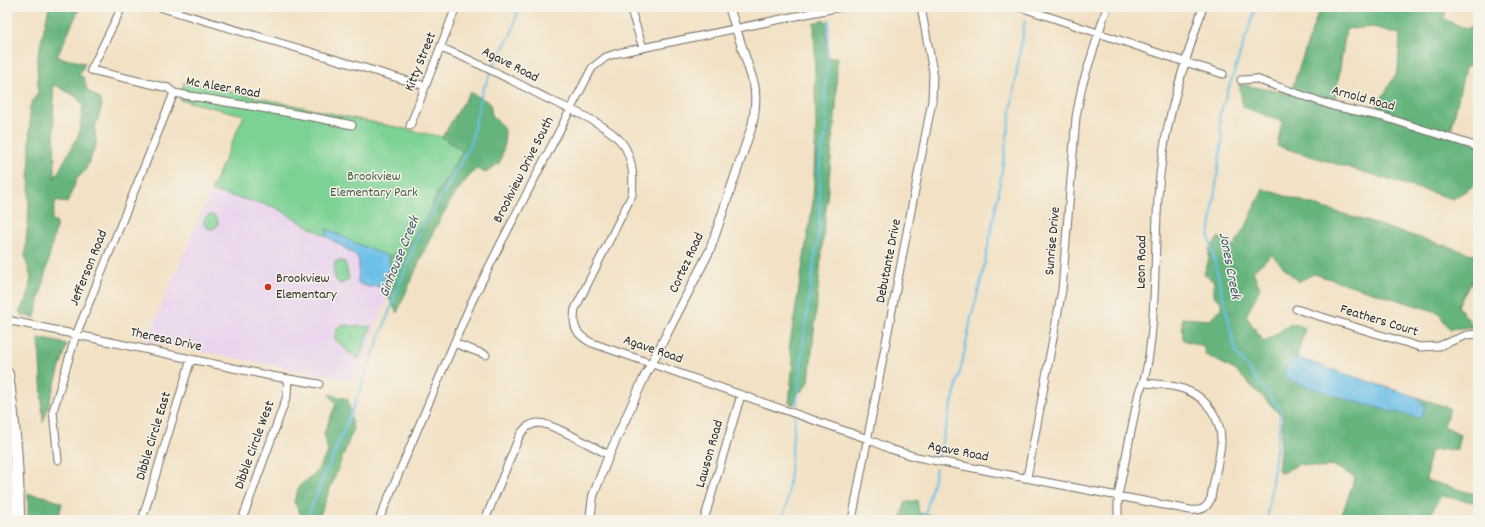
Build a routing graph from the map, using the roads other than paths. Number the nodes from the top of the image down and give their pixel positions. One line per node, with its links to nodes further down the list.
1 (122, 7): 19 (street, Mc Aleer Road)
2 (159, 7): 18 (street)
3 (456, 7): 13 (street, Kitty Street)
4 (630, 7): 14 (street)
5 (729, 7): 11 (street, Cortez Road)
6 (840, 7): 11 (street, Brookview Drive South)
7 (921, 7): 37 (street, Debutante Drive)
8 (1020, 7): 12 (street)
9 (1107, 7): 12 (street, Sunrise Drive)
10 (1203, 7): 15 (street, Leon Road)
11 (736, 28): 14 (street, Brookview Drive South); 31 (street, Cortez Road)
12 (1098, 33): 15 (street); 40 (street, Sunrise Drive)
13 (441, 48): 18 (street, Kitty Street); 20 (street, Agave Road)
14 (643, 48): 20 (street, Brookview Drive South)
15 (1185, 62): 16 (street); 34 (street, Leon Road)
16 (1223, 74)
17 (1242, 80): 23 (street, Arnold Road)
18 (424, 86): 22 (street, Kitty Street)
19 (174, 93): 21 (street, Mc Aleer Road); 27 (street, Jefferson Road)
20 (570, 110): 28 (street, Brookview Drive South); 31 (street, Agave Road)
21 (352, 125)
22 (410, 126)
23 (1478, 147)
24 (1296, 309): 26 (street, Feathers Court)
25 (7, 320): 27 (street, Theresa Drive)
26 (1478, 334)
27 (76, 335): 30 (street, Theresa Drive); 39 (street, Jefferson Road)
28 (454, 342): 29 (street); 45 (street, Brookview Drive South)
29 (486, 355)
30 (190, 359): 33 (street, Theresa Drive); 43 (street, Dibble Circle East)
31 (653, 364): 36 (street, Agave Road); 38 (street, Cortez Road)
32 (7, 374): 42 (highway)
33 (288, 379): 35 (street, Theresa Drive); 44 (street, Dibble Circle West)
34 (1144, 383): 41 (street, Leon Road); 41 (street, Agave Road)
35 (319, 384)
36 (741, 395): 37 (street, Agave Road); 48 (street, Lawson Road)
37 (868, 439): 40 (street, Agave Road); 49 (street, Debutante Drive)
38 (609, 455): 46 (street); 47 (street, Cortez Road)
39 (58, 460)
40 (1027, 478): 41 (street, Agave Road)
41 (1118, 496): 50 (street, Leon Road)
42 (18, 520)
43 (142, 520)
44 (242, 520)
45 (379, 520)
46 (485, 520)
47 (590, 520)
48 (704, 520)
49 (852, 520)
50 (1118, 520)

